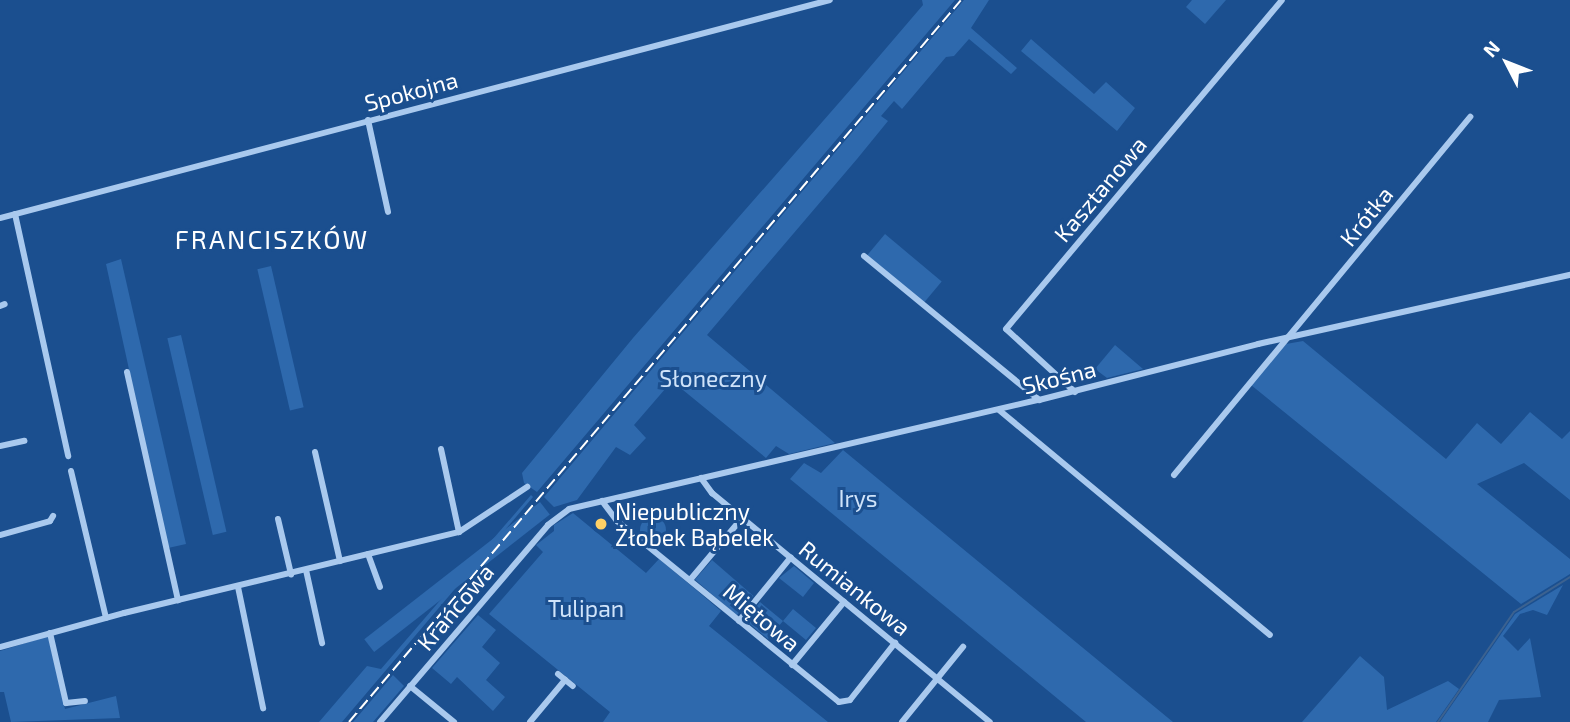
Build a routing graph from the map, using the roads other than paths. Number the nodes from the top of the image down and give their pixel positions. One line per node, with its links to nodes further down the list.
1 (830, 0): 4 (street, Spokojna)
2 (1282, 0): 12 (street, Kasztanowa)
3 (1470, 117): 10 (street, Krótka)
4 (368, 120): 5 (street); 6 (street, Spokojna)
5 (388, 212)
6 (15, 214): 7 (street, Spokojna); 19 (street)
7 (0, 218)
8 (864, 257): 13 (street)
9 (1570, 275): 10 (street, Skośna)
10 (1288, 337): 12 (street, Skośna); 21 (street, Krótka)
11 (127, 372): 39 (street)
12 (1075, 392): 13 (street, Skośna)
13 (1039, 400): 14 (street, Skośna)
14 (999, 410): 22 (street, Skośna); 44 (street)
15 (24, 441): 16 (street)
16 (0, 446)
17 (441, 449): 29 (street)
18 (316, 452): 33 (street)
19 (68, 456)
20 (71, 471): 41 (street)
21 (1174, 475)
22 (701, 478): 24 (street, Skośna); 27 (street, Rumiankowa)
23 (527, 487): 29 (street)
24 (602, 501): 25 (street, Skośna); 36 (street, Miętowa)
25 (558, 515): 53 (street, Krańcowa)
26 (53, 516): 30 (street)
27 (743, 518): 32 (street, Rumiankowa); 36 (street)
28 (278, 519): 35 (street)
29 (459, 532): 31 (street)
30 (0, 535)
31 (369, 554): 33 (street); 38 (street)
32 (790, 557): 40 (street, Rumiankowa); 42 (street)
33 (340, 561): 34 (street)
34 (306, 570): 35 (street); 45 (street)
35 (291, 574): 37 (street)
36 (690, 580): 42 (street, Miętowa)
37 (238, 587): 39 (street); 56 (street)
38 (380, 587)
39 (178, 600): 41 (street)
40 (844, 602): 46 (street, Rumiankowa); 49 (street)
41 (106, 618): 43 (street)
42 (739, 621): 49 (street, Miętowa)
43 (50, 634): 48 (street); 55 (street)
44 (1270, 635)
45 (322, 643)
46 (895, 643): 49 (street, Miętowa); 51 (street, Rumiankowa)
47 (963, 647): 51 (street)
48 (0, 648)
49 (792, 665)
50 (558, 674): 52 (street)
51 (937, 678): 60 (street); 61 (street, Rumiankowa)
52 (565, 680): 54 (street); 59 (street)
53 (410, 686): 57 (street, Krańcowa); 58 (street)
54 (573, 686)
55 (85, 701)
56 (263, 708)
57 (380, 722)
58 (454, 722)
59 (530, 722)
60 (902, 722)
61 (990, 722)

